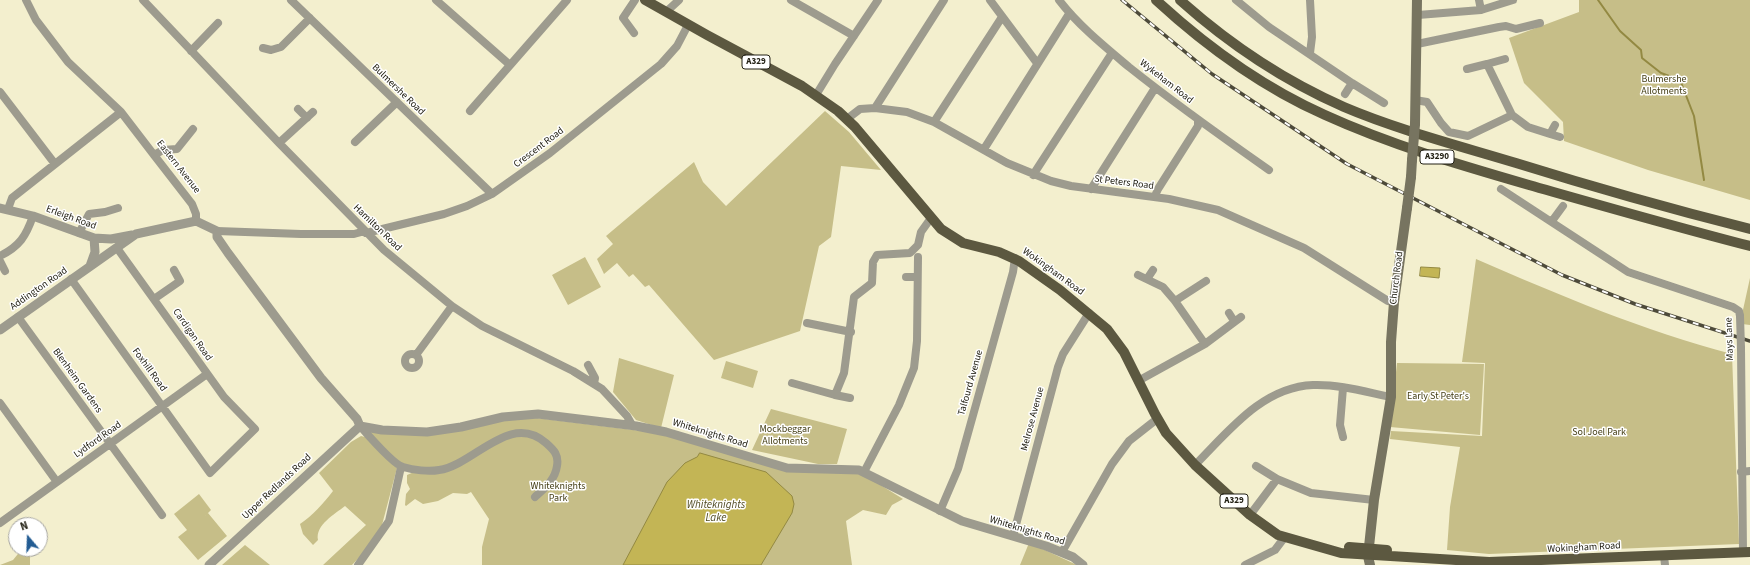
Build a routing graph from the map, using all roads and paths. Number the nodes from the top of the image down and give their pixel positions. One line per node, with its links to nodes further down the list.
1 (26, 0): 53 (street, Eastern Avenue)
2 (143, 0): 34 (street, Hamilton Road)
3 (291, 0): 26 (street, Bulmershe Road)
4 (436, 0): 40 (street)
5 (567, 0): 40 (street)
6 (635, 0): 30 (street)
7 (645, 0): 22 (main road, Wokingham Road / A329)
8 (679, 0): 22 (street)
9 (791, 0): 31 (street)
10 (878, 0): 31 (street)
11 (944, 0): 50 (street)
12 (990, 0): 25 (street)
13 (1058, 0): 23 (street, Wykeham Road)
14 (1156, 0): 89 (main road, A3290)
15 (1180, 0): 82 (main road, A3290)
16 (1236, 0): 36 (street)
17 (1310, 0): 36 (street)
18 (1417, 0): 24 (main road, Church Road)
19 (1479, 0): 21 (street)
20 (1513, 0): 21 (street)
21 (1481, 10): 24 (street)
22 (666, 12): 29 (main road, Wokingham Road / A329)
23 (1069, 14): 35 (street, Wykeham Road); 38 (street)
24 (1418, 15): 32 (main road, Church Road)
25 (1002, 17): 38 (street); 59 (street)
26 (310, 18): 33 (street); 48 (street, Bulmershe Road)
27 (218, 23): 34 (street)
28 (1540, 23): 32 (street)
29 (688, 25): 46 (main road, Wokingham Road / A329); 73 (street, Crescent Road)
30 (634, 33)
31 (854, 36): 46 (street)
32 (1418, 44): 47 (main road, Church Road)
33 (263, 48)
34 (191, 51): 65 (street, Hamilton Road)
35 (1112, 53): 43 (street, Wykeham Road); 70 (street)
36 (1310, 53): 42 (street)
37 (1505, 59): 39 (street)
38 (1037, 63): 66 (street)
39 (1487, 64): 41 (street); 55 (street)
40 (510, 65): 52 (street)
41 (1467, 69)
42 (1352, 83): 45 (street); 49 (street)
43 (1155, 88): 58 (street, Wykeham Road); 71 (street)
44 (0, 92): 68 (street)
45 (1345, 94)
46 (816, 95): 57 (main road, Wokingham Road / A329)
47 (1415, 100): 55 (street); 107 (main road, Church Road, bridge)
48 (397, 102): 64 (street); 73 (street, Bulmershe Road)
49 (1384, 103)
50 (875, 108): 57 (street, St Peters Road); 59 (street, St Peters Road)
51 (298, 109): 56 (street)
52 (470, 111)
53 (120, 112): 67 (street, Eastern Avenue); 68 (street)
54 (313, 112): 56 (street)
55 (1512, 115): 62 (street)
56 (307, 118): 65 (street)
57 (847, 119): 79 (main road, Wokingham Road / A329)
58 (1198, 120): 69 (street, Wykeham Road); 74 (street)
59 (934, 122): 66 (street, St Peters Road)
60 (1555, 125): 62 (street)
61 (193, 129): 67 (street)
62 (1550, 134): 63 (street)
63 (1560, 137)
64 (355, 142)
65 (279, 144): 84 (street, Hamilton Road)
66 (984, 149): 70 (street, St Peters Road)
67 (154, 155): 80 (street, Eastern Avenue)
68 (55, 164): 76 (street)
69 (1269, 170)
70 (1033, 175): 71 (street, St Peters Road)
71 (1091, 189): 74 (street, St Peters Road)
72 (1501, 189): 81 (street, Mays Lane)
73 (492, 194): 84 (street, Crescent Road)
74 (1155, 196): 107 (street, St Peters Road)
75 (1563, 206): 81 (street)
76 (4, 208): 78 (street, Erleigh Road)
77 (118, 208): 85 (street)
78 (33, 216): 85 (street, Erleigh Road); 91 (street)
79 (932, 218): 93 (main road, Wokingham Road / A329); 114 (street)
80 (196, 221): 83 (street); 86 (street, Addington Road)
81 (1552, 221): 137 (street, Mays Lane, bridge)
82 (1750, 229)
83 (217, 230): 84 (street, Crescent Road); 130 (street)
84 (365, 232): 108 (street, Hamilton Road)
85 (80, 233): 87 (street, Erleigh Road)
86 (136, 234): 88 (street, Erleigh Road); 90 (street, Addington Road)
87 (94, 238): 88 (street, Erleigh Road); 95 (street)
88 (111, 239): 90 (street)
89 (1750, 246)
90 (117, 248): 95 (street, Addington Road); 105 (street, Cardigan Road)
91 (0, 256)
92 (918, 257): 101 (street)
93 (1015, 258): 109 (main road, Wokingham Road / A329); 143 (street, Talfourd Avenue)
94 (0, 262): 98 (street)
95 (90, 266): 103 (street, Addington Road)
96 (174, 270): 105 (street)
97 (1153, 270): 102 (street)
98 (5, 271)
99 (1138, 275): 102 (street)
100 (906, 277): 101 (street)
101 (917, 277): 136 (street)
102 (1147, 279): 106 (street)
103 (71, 280): 111 (street, Addington Road); 127 (street, Foxhill Road)
104 (1206, 281): 106 (street)
105 (154, 299): 118 (street, Cardigan Road)
106 (1175, 302): 115 (street)
107 (1394, 302): 124 (main road, Church Road)
108 (452, 306): 116 (street); 121 (street, Hamilton Road)
109 (1089, 313): 119 (main road, Wokingham Road / A329); 147 (street, Melrose Avenue)
110 (1229, 313): 115 (street)
111 (18, 317): 113 (street, Addington Road); 132 (street, Blenheim Gardens)
112 (807, 322): 114 (street)
113 (0, 330)
114 (851, 332): 123 (street)
115 (1205, 344): 119 (street)
116 (416, 355)
117 (588, 365): 121 (street)
118 (207, 374): 127 (street, Lydford Road); 138 (street, Cardigan Road)
119 (1138, 381): 128 (main road, Wokingham Road / A329)
120 (792, 383): 123 (street)
121 (594, 384): 129 (street, Hamilton Road)
122 (1343, 388): 124 (street); 131 (street); 133 (street)
123 (835, 395): 125 (street)
124 (1391, 397): 142 (main road, Church Road)
125 (850, 398)
126 (0, 403): 140 (street)
127 (163, 406): 132 (street, Lydford Road); 138 (street, Foxhill Road)
128 (1157, 419): 133 (main road, Wokingham Road / A329); 149 (street)
129 (632, 425): 130 (street, Whiteknights Road); 136 (street, Whiteknights Road)
130 (360, 426): 135 (street); 155 (street, Upper Redlands Road)
131 (1343, 437)
132 (110, 444): 140 (street, Lydford Road); 144 (street, Blenheim Gardens)
133 (1195, 465): 145 (main road, Wokingham Road / A329)
134 (1256, 466): 139 (street)
135 (402, 467): 141 (street); 156 (street)
136 (864, 472): 143 (street, Whiteknights Road)
137 (1746, 472): 150 (street, Mays Lane)
138 (210, 473)
139 (1277, 479): 142 (street); 145 (street)
140 (57, 482): 146 (street, Lydford Road)
141 (535, 498)
142 (1374, 500): 152 (main road, Church Road)
143 (940, 511): 147 (street, Whiteknights Road)
144 (162, 515)
145 (1250, 515): 148 (main road, Wokingham Road / A329)
146 (1, 519)
147 (1013, 536): 149 (street, Whiteknights Road)
148 (1284, 538): 152 (main road, Wokingham Road / A329); 158 (street)
149 (1062, 552): 157 (street, Whiteknights Road)
150 (1746, 552): 153 (main road, Wokingham Road / A329)
151 (1418, 557): 152 (main road, Wokingham Road / A329); 154 (main road, Wokingham Road / A329); 159 (main road)
152 (1368, 559)
153 (1665, 560): 154 (main road, Wokingham Road / A329)
154 (1489, 564)
155 (209, 565)
156 (358, 565)
157 (1083, 565)
158 (1246, 565)
159 (1379, 565)

